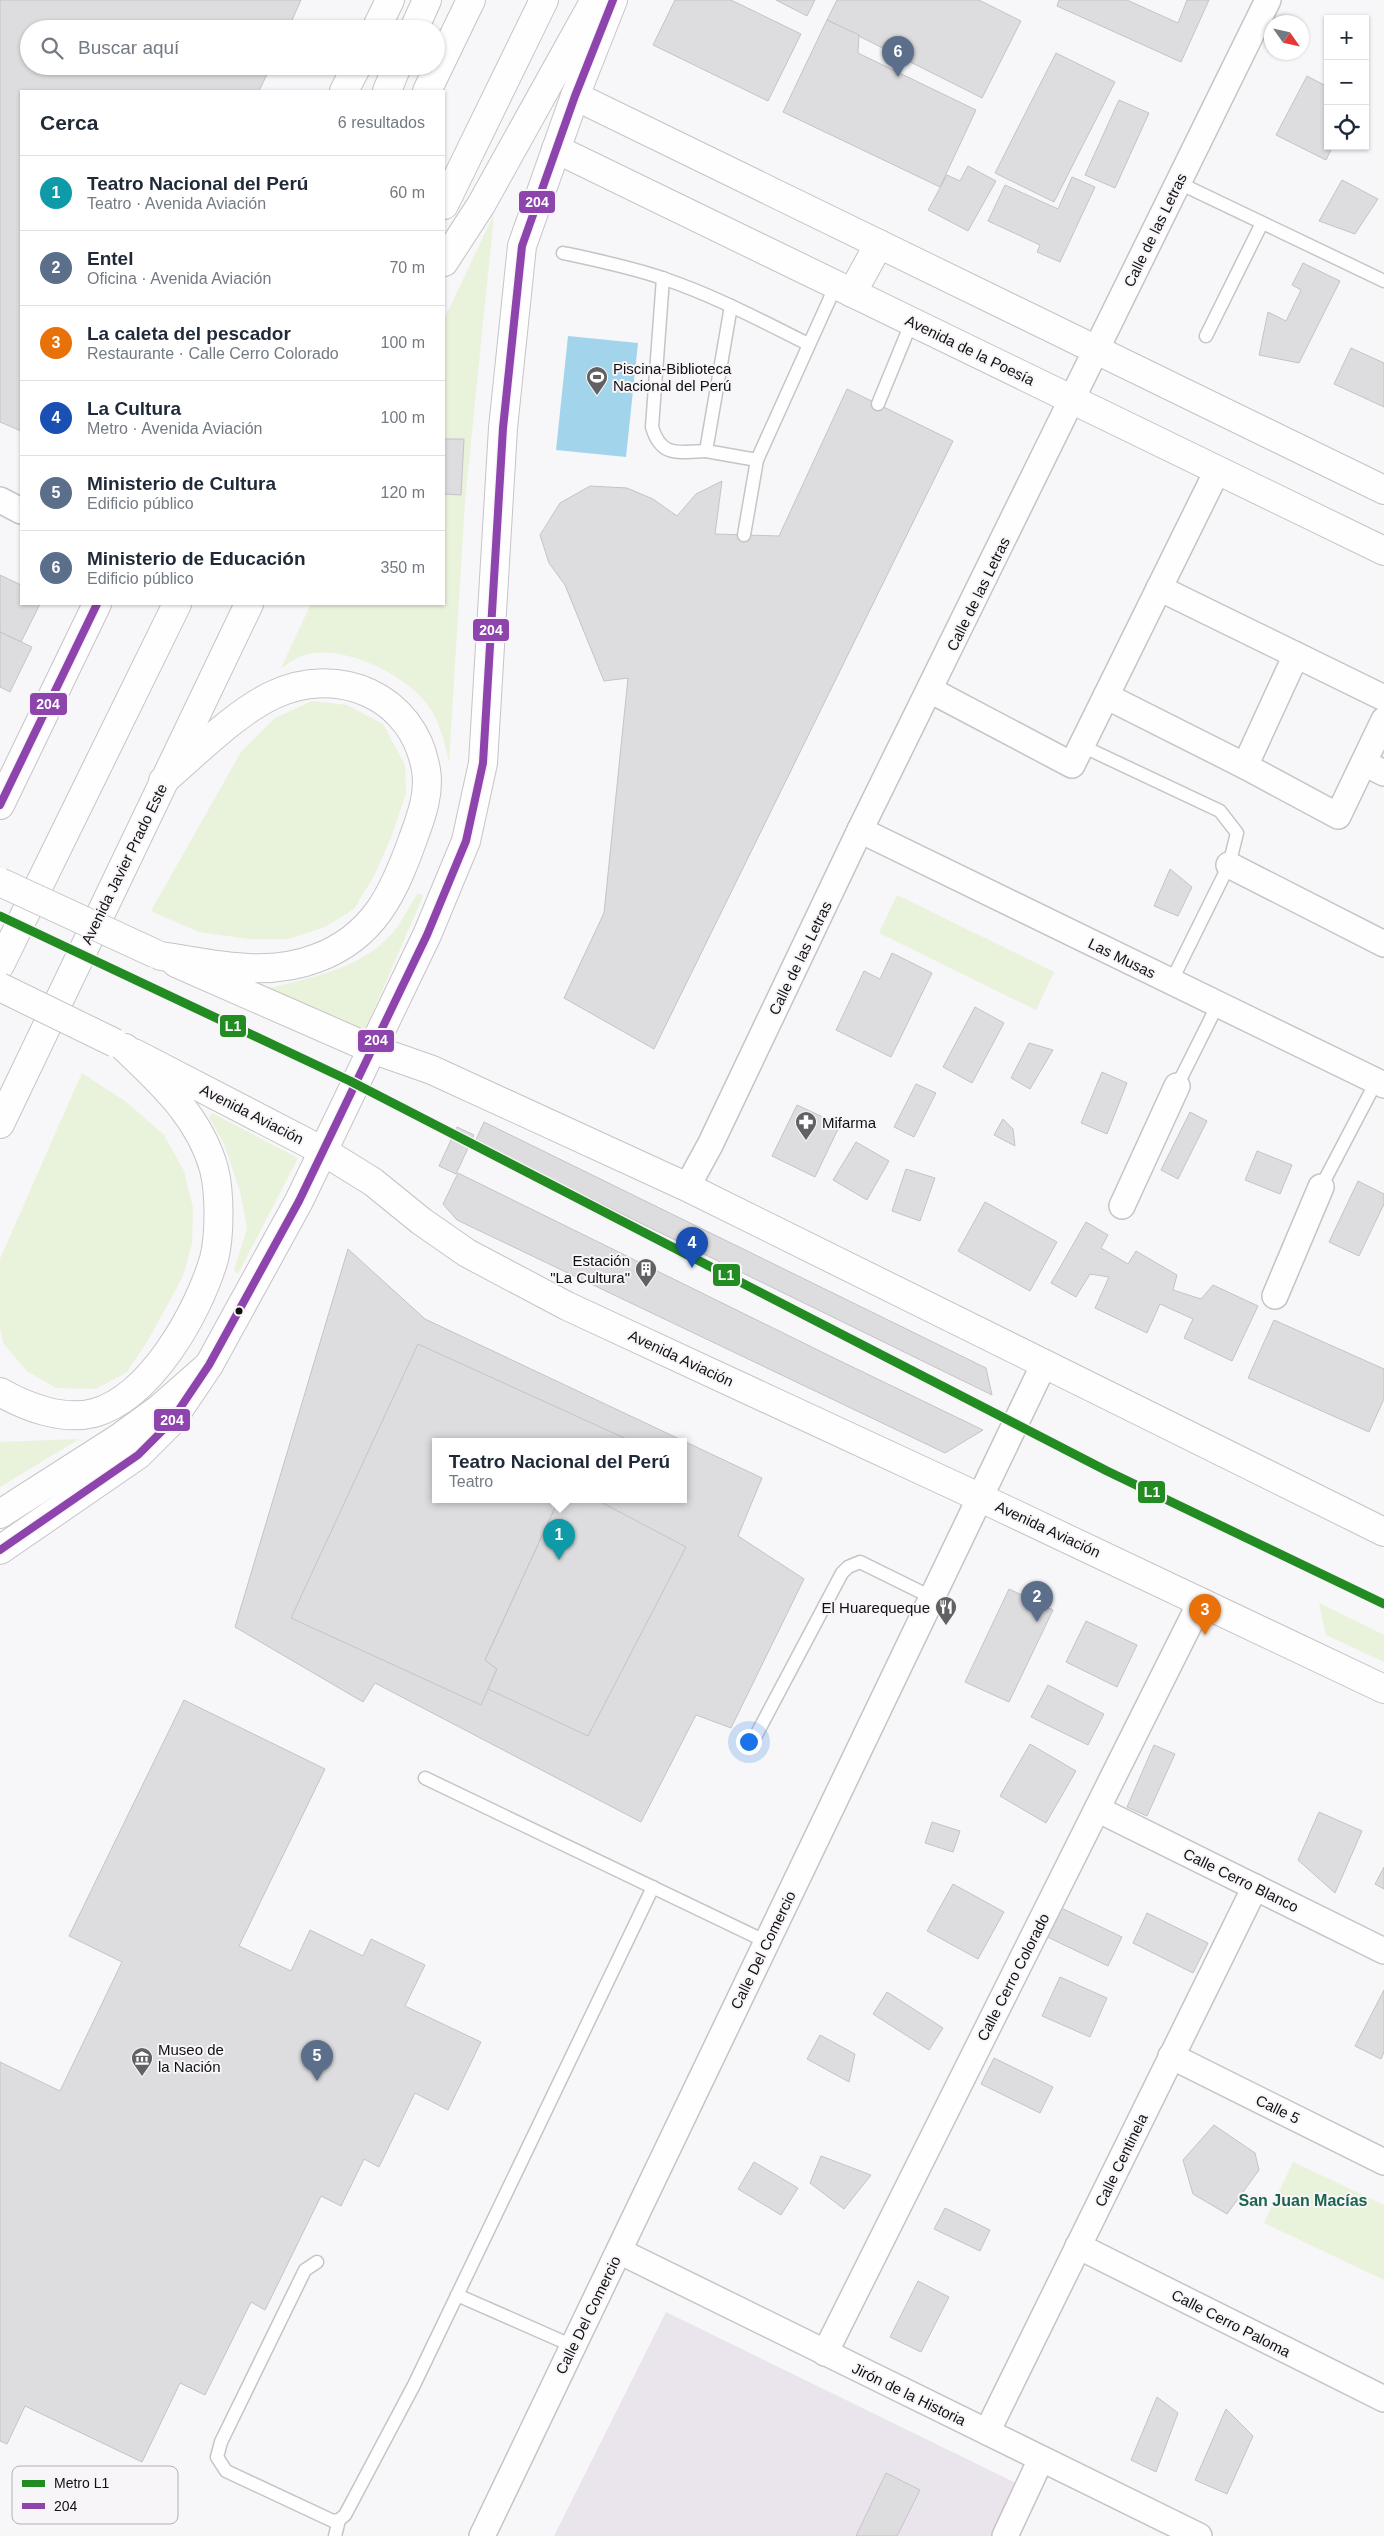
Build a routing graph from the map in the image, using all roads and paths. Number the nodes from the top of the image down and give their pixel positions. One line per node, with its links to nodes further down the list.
1 (390, 0): 8 (main road)
2 (427, 0): 9 (main road)
3 (471, 0): 10 (main road)
4 (544, 0): 20 (main road)
5 (595, 0): 24 (main road)
6 (613, 0): 17 (main road)
7 (1268, 0): 19 (street, Calle de las Letras)
8 (380, 20)
9 (418, 20)
10 (445, 54)
11 (352, 75): 14 (main road)
12 (393, 75): 15 (main road)
13 (435, 75): 16 (main road)
14 (345, 90)
15 (387, 90)
16 (427, 90)
17 (575, 96): 18 (main road); 22 (main road)
18 (556, 149): 27 (main road, Avenida de la Poesía); 67 (main road)
19 (1179, 183): 21 (lane); 32 (street, Calle de las Letras)
20 (445, 203)
21 (1262, 223): 26 (lane); 30 (lane)
22 (879, 244): 27 (main road); 32 (main road)
23 (562, 253): 25 (lane)
24 (445, 260)
25 (663, 278): 28 (lane); 35 (lane)
26 (1383, 279)
27 (844, 289): 29 (main road, Avenida de la Poesía); 31 (lane)
28 (731, 306): 31 (lane); 35 (lane)
29 (912, 322): 33 (main road, Avenida de la Poesía); 34 (lane)
30 (1206, 336)
31 (808, 344): 36 (lane)
32 (1097, 350): 33 (street, Calle de las Letras); 38 (main road)
33 (1073, 400): 37 (main road, Avenida de la Poesía); 48 (street, Calle de las Letras)
34 (878, 404)
35 (706, 451): 36 (lane)
36 (757, 460): 41 (lane)
37 (1217, 471): 42 (main road, Avenida de la Poesía); 43 (street)
38 (1384, 490)
39 (0, 500): 40 (street)
40 (20, 510)
41 (744, 535)
42 (1384, 551)
43 (1159, 588): 47 (street); 49 (street)
44 (97, 605): 56 (main road)
45 (177, 605): 62 (main road)
46 (249, 605): 55 (main road, Avenida Javier Prado Este)
47 (1296, 655): 50 (street); 53 (street)
48 (930, 690): 52 (street); 57 (street, Calle de las Letras)
49 (1106, 696): 52 (street); 53 (street)
50 (1384, 698)
51 (1384, 720): 54 (street)
52 (1072, 764): 58 (lane)
53 (1245, 766): 54 (street)
54 (1374, 768)
55 (163, 781): 61 (main road); 70 (main road, Avenida Javier Prado Este)
56 (0, 805)
57 (860, 830): 63 (street, Las Musas); 73 (street, Calle de las Letras)
58 (1229, 865): 60 (street); 63 (lane)
59 (0, 882): 61 (main road, bridge)
60 (1384, 944)
61 (158, 955): 67 (main road)
62 (0, 965)
63 (1171, 982): 65 (street, Las Musas)
64 (0, 987): 66 (main road, Avenida Aviación, bridge)
65 (1218, 1004): 68 (street, Las Musas); 69 (lane)
66 (120, 1045): 71 (main road, Avenida Aviación); 78 (main road)
67 (372, 1049): 71 (main road); 73 (main road)
68 (1380, 1084): 72 (lane)
69 (1177, 1086): 74 (street)
70 (0, 1124)
71 (323, 1151): 77 (main road); 79 (main road, Avenida Aviación)
72 (1321, 1187): 75 (street)
73 (687, 1188): 76 (main road)
74 (1122, 1206)
75 (1275, 1296)
76 (1044, 1364): 79 (street, Calle Del Comercio); 81 (main road)
77 (208, 1365): 80 (main road); 82 (main road)
78 (0, 1392)
79 (981, 1498): 83 (street, Calle Del Comercio); 84 (main road, Avenida Aviación)
80 (0, 1514)
81 (1384, 1532)
82 (0, 1550)
83 (933, 1598): 86 (lane); 91 (street, Calle Del Comercio)
84 (1201, 1601): 85 (main road, Avenida Aviación); 88 (street, Calle Cerro Colorado)
85 (1384, 1689)
86 (753, 1741)
87 (424, 1778): 89 (lane)
88 (1097, 1809): 90 (street, Calle Cerro Blanco); 100 (street, Calle Cerro Colorado)
89 (653, 1887): 91 (lane); 98 (lane)
90 (1255, 1887): 92 (street, Calle Cerro Blanco); 93 (street, Calle Centinela)
91 (767, 1942): 96 (street, Calle Del Comercio)
92 (1384, 1951)
93 (1172, 2056): 94 (street, Calle 5); 95 (street, Calle Centinela)
94 (1384, 2162)
95 (1078, 2246): 101 (street, Calle Cerro Paloma); 102 (street, Calle Centinela)
96 (618, 2251): 99 (street, Calle Del Comercio); 100 (street, Jirón de la Historia)
97 (317, 2262): 104 (lane)
98 (457, 2295): 99 (lane); 104 (lane)
99 (573, 2346): 106 (street, Calle Del Comercio)
100 (825, 2353): 102 (street, Jirón de la Historia)
101 (1384, 2399)
102 (987, 2432): 103 (street, Jirón de la Historia)
103 (1042, 2459): 107 (street); 108 (street, Jirón de la Historia)
104 (339, 2520): 105 (lane)
105 (335, 2536)
106 (482, 2536)
107 (1005, 2536)
108 (1199, 2536)

